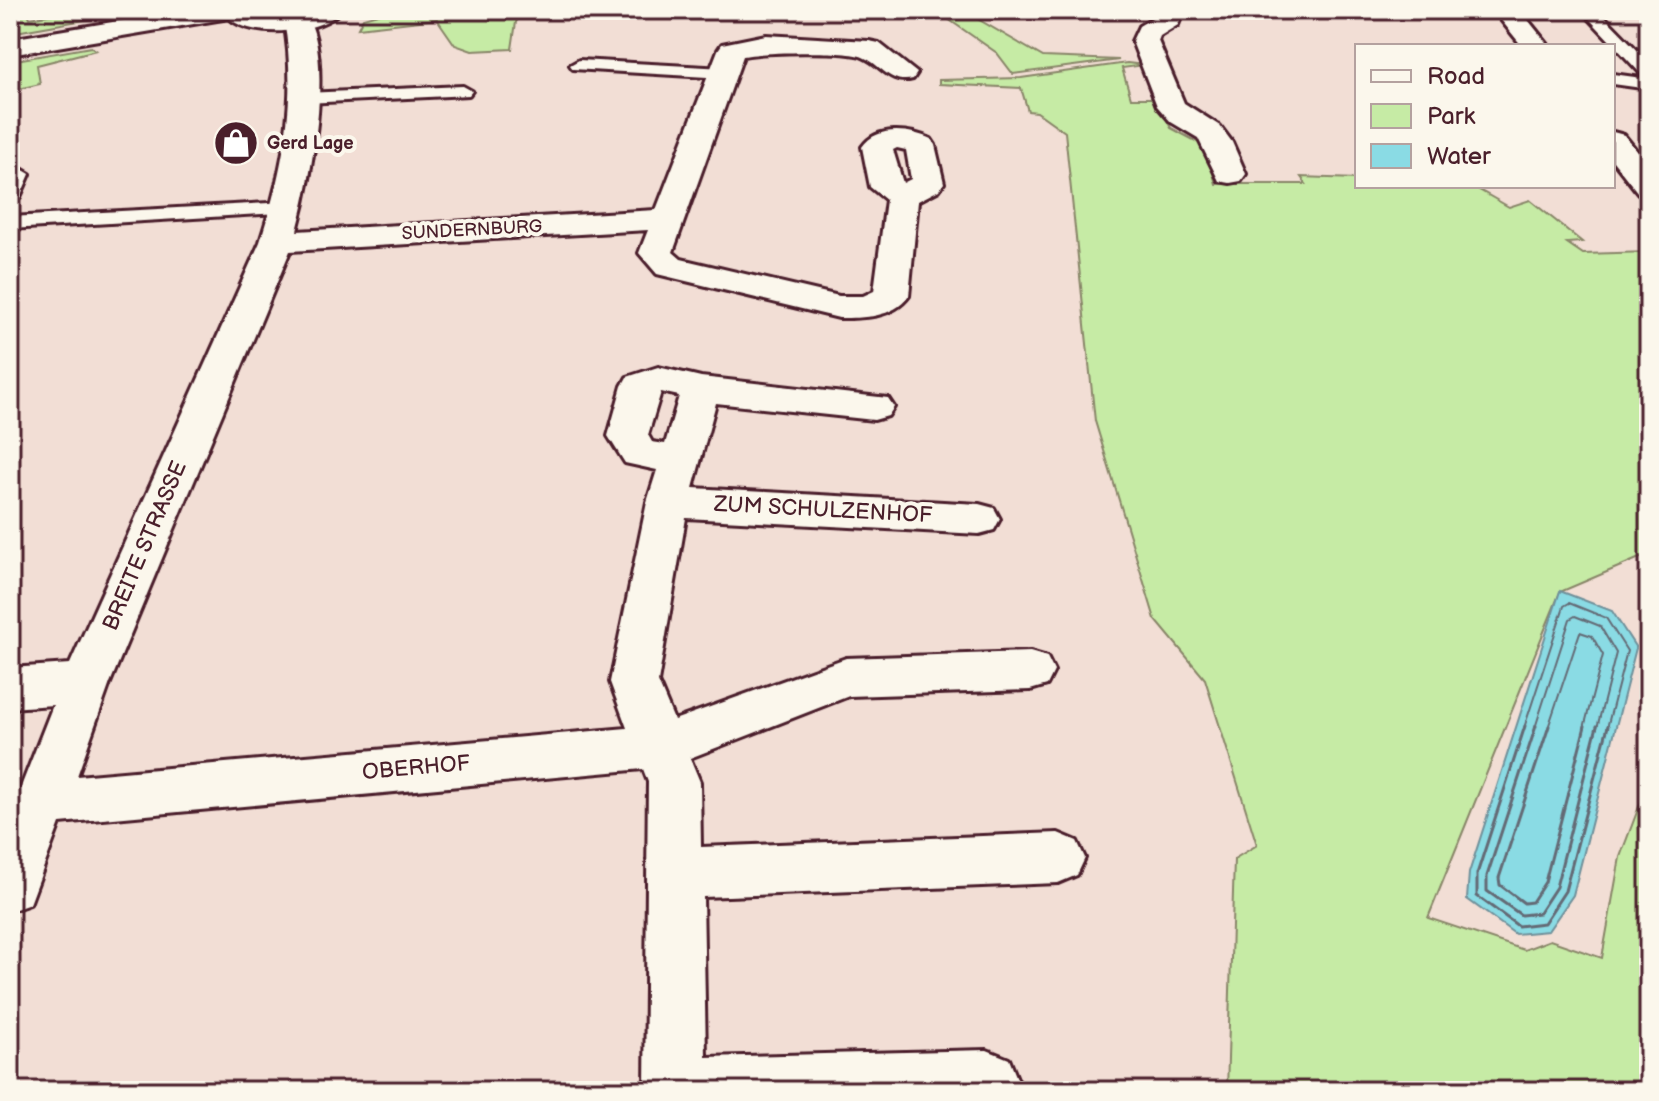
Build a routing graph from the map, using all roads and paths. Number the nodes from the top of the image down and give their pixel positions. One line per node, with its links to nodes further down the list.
1 (234, 10): 6 (street); 8 (street)
2 (328, 10): 6 (street)
3 (1171, 10): 20 (street)
4 (1506, 10): 7 (street)
5 (1589, 10): 10 (lane)
6 (297, 21): 18 (street, BREITE STRASSE)
7 (1534, 44)
8 (10, 47)
9 (579, 65): 12 (lane)
10 (1649, 72)
11 (903, 73): 12 (street)
12 (723, 77): 25 (street)
13 (1615, 79): 14 (lane)
14 (1649, 84)
15 (463, 91): 18 (lane)
16 (1649, 94): 17 (lane)
17 (1615, 97)
18 (305, 98): 27 (street, BREITE STRASSE)
19 (1615, 144): 22 (street)
20 (1230, 174)
21 (10, 175): 24 (lane)
22 (1649, 186)
23 (902, 196): 25 (street)
24 (10, 197)
25 (667, 219): 27 (street, SUNDERNBURG)
26 (10, 223): 27 (lane)
27 (283, 225): 35 (street, BREITE STRASSE)
28 (701, 389): 29 (street); 30 (street); 30 (street)
29 (874, 407)
30 (678, 460): 31 (street)
31 (668, 502): 32 (street, ZUM SCHULZENHOF); 34 (street)
32 (979, 519)
33 (1030, 671): 37 (street)
34 (634, 682): 37 (street); 38 (street)
35 (86, 683): 36 (street); 39 (street, BREITE STRASSE)
36 (10, 688)
37 (659, 746): 38 (street, OBERHOF); 41 (street)
38 (566, 754): 39 (street, OBERHOF)
39 (43, 802): 42 (street, BREITE STRASSE)
40 (1058, 858): 41 (street)
41 (677, 873): 45 (street)
42 (10, 886)
43 (987, 1081): 44 (street)
44 (764, 1089): 45 (street)
45 (676, 1090)

